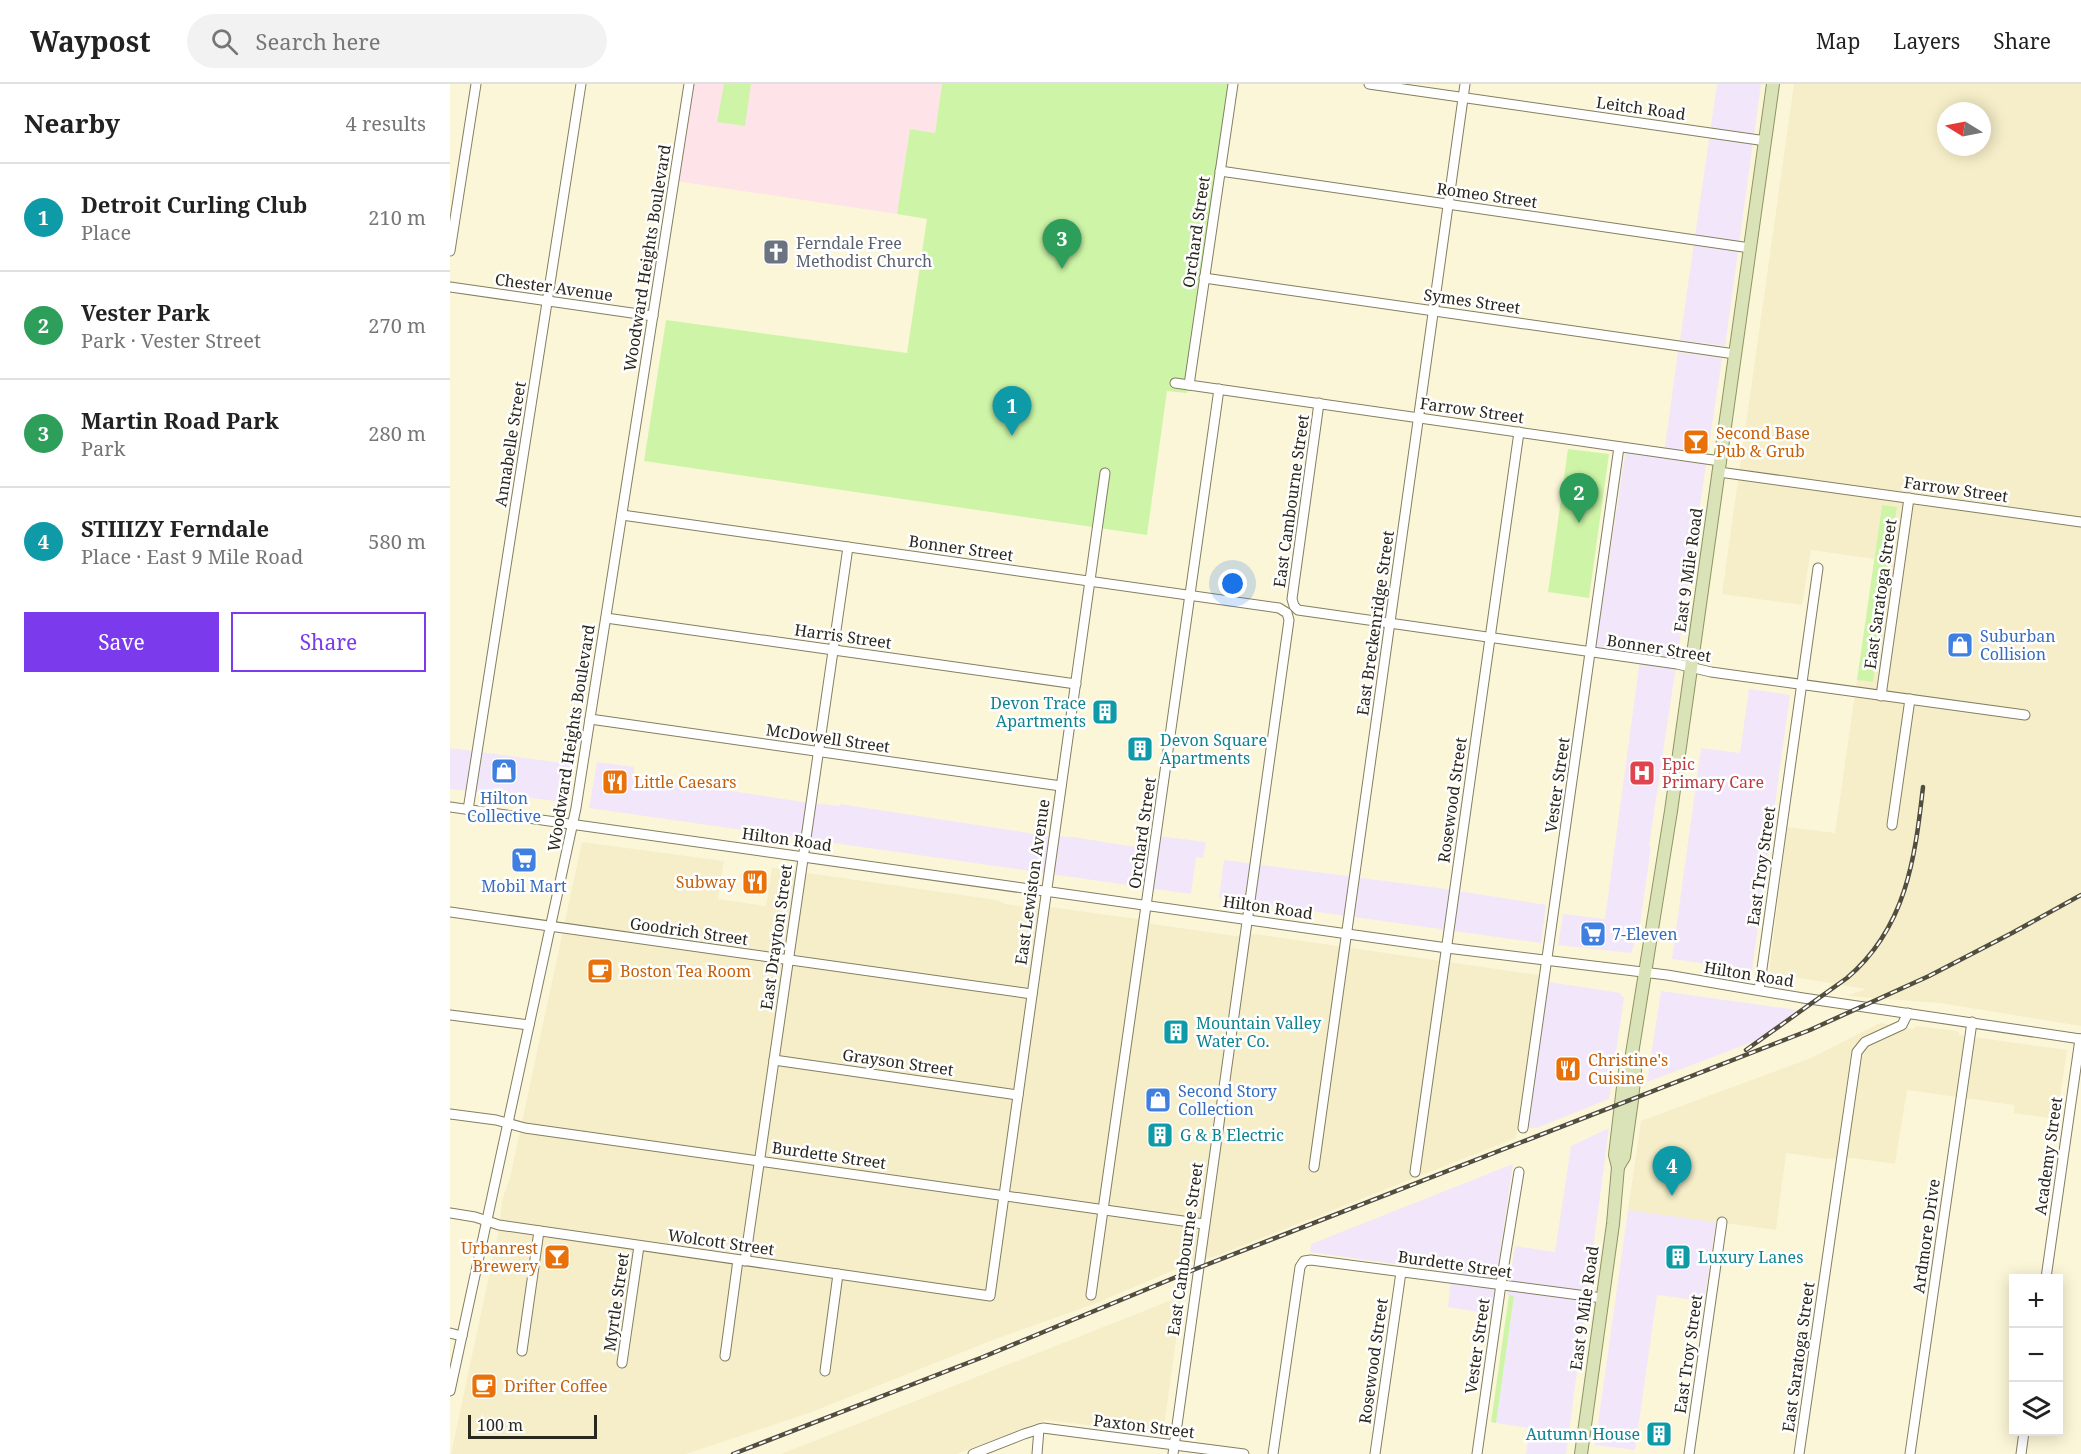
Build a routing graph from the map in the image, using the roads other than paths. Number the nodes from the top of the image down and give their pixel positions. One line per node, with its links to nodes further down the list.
1 (476, 84): 13 (street)
2 (581, 84): 16 (street, Annabelle Street)
3 (689, 84): 18 (street, Woodward Heights Boulevard)
4 (1233, 84): 10 (street, Orchard Street)
5 (1369, 84): 8 (street, Leitch Road)
6 (1465, 84): 8 (street, East Breckenridge Street)
7 (1773, 84): 9 (main road, East 9 Mile Road)
8 (1463, 98): 9 (street, Leitch Road); 11 (street, East Breckenridge Street)
9 (1766, 141): 12 (main road, East 9 Mile Road)
10 (1220, 171): 11 (street, Romeo Street); 14 (street, Orchard Street)
11 (1448, 204): 12 (street, Romeo Street); 17 (street, East Breckenridge Street)
12 (1750, 248): 19 (main road, East 9 Mile Road)
13 (450, 251)
14 (1204, 278): 17 (street, Symes Street); 21 (street, Orchard Street)
15 (450, 287): 16 (street, Chester Avenue)
16 (548, 301): 18 (street, Chester Avenue); 53 (street, Annabelle Street)
17 (1433, 311): 19 (street, Symes Street); 24 (street, East Breckenridge Street)
18 (653, 316): 30 (street, Woodward Heights Boulevard)
19 (1735, 354): 27 (main road, East 9 Mile Road)
20 (1175, 383): 21 (street, Farrow Street)
21 (1189, 384): 22 (street, Farrow Street)
22 (1219, 389): 23 (street, Farrow Street); 35 (street, Orchard Street)
23 (1320, 403): 24 (street, Farrow Street); 36 (street, East Cambourne Street)
24 (1419, 418): 25 (street, Farrow Street); 39 (street, East Breckenridge Street)
25 (1519, 432): 26 (street, Farrow Street); 40 (street, Rosewood Street)
26 (1619, 447): 27 (street, Farrow Street); 42 (street, Vester Street)
27 (1720, 467): 29 (street, Farrow Street); 43 (main road, East 9 Mile Road)
28 (1106, 472): 34 (street, East Lewiston Avenue)
29 (1909, 498): 31 (street, Farrow Street); 46 (street, East Saratoga Street)
30 (622, 515): 32 (street, Bonner Street); 37 (street, Woodward Heights Boulevard)
31 (2081, 522)
32 (848, 547): 34 (street, Bonner Street); 41 (street, East Drayton Street)
33 (1818, 568): 45 (street, East Troy Street)
34 (1090, 581): 35 (street, Bonner Street); 44 (street, East Lewiston Avenue)
35 (1190, 595): 38 (street, Bonner Street); 58 (street, Orchard Street)
36 (1292, 603): 39 (street, Bonner Street)
37 (606, 618): 41 (street, Harris Street); 49 (street, Woodward Heights Boulevard)
38 (1289, 620): 60 (street, East Cambourne Street)
39 (1390, 624): 40 (street, Bonner Street); 62 (street, East Breckenridge Street)
40 (1491, 638): 42 (street, Bonner Street); 63 (street, Rosewood Street)
41 (833, 650): 44 (street, Harris Street); 50 (street, East Drayton Street)
42 (1590, 652): 43 (street, Bonner Street); 65 (street, Vester Street)
43 (1691, 668): 45 (street, Bonner Street); 66 (main road, East 9 Mile Road)
44 (1076, 684): 51 (street, East Lewiston Avenue)
45 (1802, 685): 46 (street, Bonner Street); 67 (street, East Troy Street)
46 (1881, 696): 47 (street, Bonner Street)
47 (1910, 699): 48 (street, Bonner Street); 55 (street)
48 (2025, 715)
49 (590, 719): 50 (street, McDowell Street); 54 (street, Woodward Heights Boulevard)
50 (819, 752): 51 (street, McDowell Street); 56 (street, East Drayton Street)
51 (1061, 786): 57 (street, East Lewiston Avenue)
52 (450, 807): 53 (street, Hilton Road)
53 (468, 810): 54 (street, Hilton Road)
54 (573, 824): 56 (street, Hilton Road); 61 (street, Woodward Heights Boulevard)
55 (1892, 825)
56 (803, 857): 57 (street, Hilton Road); 64 (street, East Drayton Street)
57 (1047, 891): 58 (street, Hilton Road); 68 (street, East Lewiston Avenue)
58 (1146, 905): 60 (street, Hilton Road); 84 (street, Orchard Street)
59 (450, 912): 61 (street, Goodrich Street)
60 (1247, 919): 62 (street, Hilton Road); 88 (street, East Cambourne Street)
61 (550, 926): 64 (street, Goodrich Street); 72 (street, Woodward Heights Boulevard)
62 (1347, 933): 63 (street, Hilton Road); 80 (street, East Breckenridge Street)
63 (1447, 948): 65 (street, Hilton Road); 81 (street, Rosewood Street)
64 (788, 960): 68 (street, Goodrich Street); 74 (street, East Drayton Street)
65 (1547, 962): 66 (street, Hilton Road); 78 (street, Vester Street)
66 (1646, 972): 67 (street, Hilton Road); 98 (main road, East 9 Mile Road)
67 (1759, 990): 69 (street, Hilton Road)
68 (1032, 994): 75 (street, East Lewiston Avenue)
69 (1908, 1013): 71 (street, Hilton Road); 117 (street, East Saratoga Street)
70 (450, 1015): 72 (street)
71 (1972, 1023): 73 (street, Hilton Road); 118 (street, Ardmore Drive)
72 (529, 1025): 77 (street, Woodward Heights Boulevard)
73 (2081, 1039): 94 (street, Academy Street)
74 (774, 1060): 75 (street, Grayson Street); 79 (street, East Drayton Street)
75 (1018, 1095): 83 (street, East Lewiston Avenue)
76 (450, 1114): 77 (street, Burdette Street)
77 (508, 1124): 79 (street, Burdette Street); 86 (street, Woodward Heights Boulevard)
78 (1523, 1128)
79 (759, 1161): 83 (street, Burdette Street); 91 (street, East Drayton Street)
80 (1314, 1167)
81 (1415, 1172)
82 (1519, 1172): 95 (street, Vester Street)
83 (1003, 1195): 84 (street, Burdette Street); 97 (street, East Lewiston Avenue)
84 (1104, 1210): 88 (street, Burdette Street); 96 (street, Orchard Street)
85 (450, 1213): 86 (street, Wolcott Street)
86 (487, 1221): 89 (street, Wolcott Street); 100 (street, Woodward Heights Boulevard)
87 (1722, 1222): 116 (street, East Troy Street)
88 (1204, 1224): 108 (street, East Cambourne Street)
89 (539, 1231): 90 (street, Wolcott Street); 101 (street)
90 (639, 1246): 91 (street, Wolcott Street); 103 (street, Myrtle Street)
91 (741, 1260): 93 (street, Wolcott Street); 102 (street, East Drayton Street)
92 (1401, 1272): 95 (street, Burdette Street); 112 (street, Burdette Street); 113 (street, Rosewood Street)
93 (838, 1274): 97 (street, Wolcott Street); 104 (street)
94 (2047, 1274)
95 (1501, 1285): 98 (street, Burdette Street); 114 (street, Vester Street)
96 (1091, 1295)
97 (990, 1296)
98 (1602, 1298): 115 (main road, East 9 Mile Road)
99 (450, 1333): 100 (street)
100 (462, 1336): 105 (street, Woodward Heights Boulevard)
101 (522, 1350)
102 (725, 1356)
103 (622, 1364)
104 (825, 1371)
105 (450, 1391)
106 (1039, 1429): 108 (street, Paxton Street); 109 (street); 110 (street)
107 (2023, 1436): 119 (street)
108 (1173, 1449): 111 (street, Paxton Street)
109 (973, 1454)
110 (1037, 1454)
111 (1244, 1454)
112 (1273, 1454)
113 (1375, 1454)
114 (1477, 1454)
115 (1581, 1454)
116 (1689, 1454)
117 (1799, 1454)
118 (1910, 1454)
119 (2021, 1454)

